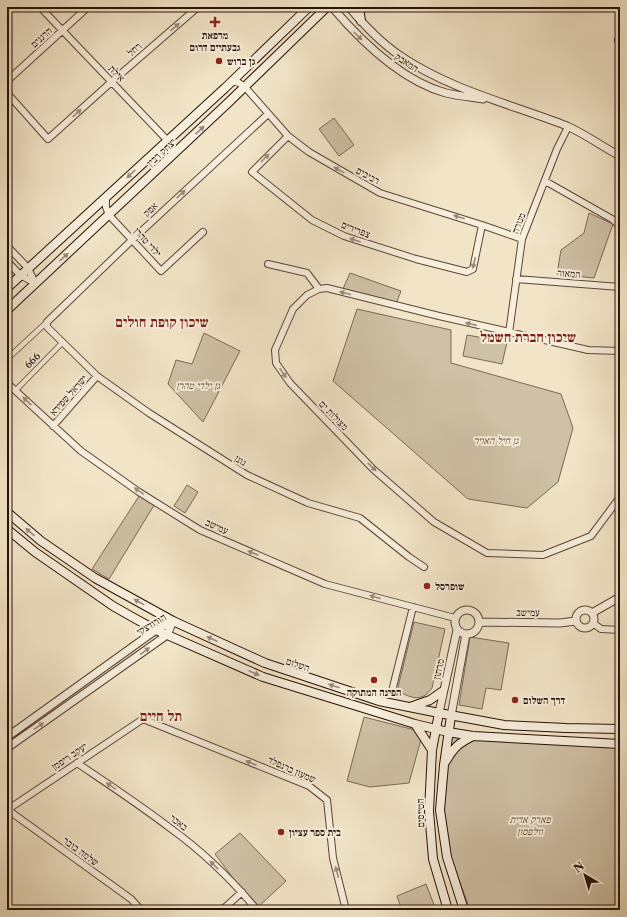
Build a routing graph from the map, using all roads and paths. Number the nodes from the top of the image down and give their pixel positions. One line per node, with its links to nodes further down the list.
1 (40, 7): 10 (street, אילת)
2 (88, 7): 10 (street, הדגנים)
3 (198, 7): 13 (street, רחל, one-way to 3)
4 (309, 7): 11 (main road, יצחק רבין)
5 (327, 7): 14 (main road, יצחק רבין)
6 (332, 7): 16 (street, המאבק, one-way to 16)
7 (349, 7): 9 (street, המאבק)
8 (359, 7): 9 (main road)
9 (361, 21): 16 (street, המאבק)
10 (64, 31): 12 (street, הדגנים); 13 (street, אילת)
11 (232, 81): 14 (street, רביבים); 20 (main road, יצחק רבין)
12 (7, 82)
13 (112, 82): 15 (street, רחל, one-way to 13); 20 (street, אילת)
14 (245, 87): 17 (street, רביבים); 21 (main road, יצחק רבין, one-way to 14)
15 (7, 93)
16 (491, 100): 18 (street, המאבק)
17 (268, 114): 19 (street, רביבים); 30 (street, אפק, one-way to 17)
18 (568, 127): 22 (street, המאבק); 23 (street, מנורה)
19 (288, 136): 26 (street, רביבים, one-way to 19); 26 (street, צפרירים, one-way to 19)
20 (168, 141): 21 (street, אילת); 24 (main road, יצחק רבין, one-way to 24)
21 (172, 156): 25 (main road, יצחק רבין)
22 (620, 156)
23 (545, 181): 27 (street); 29 (street, מנורה)
24 (106, 198): 25 (street); 34 (main road, יצחק רבין)
25 (109, 215): 30 (street, ילדי טהרן); 37 (main road, יצחק רבין, one-way to 25)
26 (482, 224): 29 (street, רביבים)
27 (620, 226)
28 (202, 232): 30 (street, ילדי טהרן)
29 (522, 239): 36 (street, מנורה)
30 (132, 240): 42 (street, אפק)
31 (7, 246): 34 (street)
32 (7, 262): 35 (street)
33 (268, 264): 40 (street)
34 (28, 268): 35 (main road, יצחק רבין); 37 (street)
35 (20, 275): 37 (street); 38 (main road, יצחק רבין)
36 (516, 278): 39 (street, המאור); 43 (street, מנורה)
37 (35, 283): 41 (main road, יצחק רבין)
38 (7, 288)
39 (620, 288)
40 (319, 289): 43 (street, one-way to 40); 51 (street, מצולות ים, one-way to 51)
41 (7, 310)
42 (47, 322): 44 (street); 46 (street, אפק)
43 (509, 333): 45 (street)
44 (62, 343): 47 (street, גונן); 49 (street, 666)
45 (620, 351)
46 (7, 359)
47 (97, 376): 50 (street, ישראל שפירא); 54 (street, גונן)
48 (7, 383): 49 (street, עמישב)
49 (15, 391): 50 (street, עמישב, one-way to 49)
50 (53, 426): 56 (street, עמישב, one-way to 50)
51 (620, 497)
52 (7, 512): 59 (main road, השלום, one-way to 52)
53 (7, 529): 63 (main road)
54 (424, 567)
55 (620, 597): 57 (street)
56 (413, 607): 58 (street, עמישב); 68 (street)
57 (592, 613): 60 (street); 62 (street)
58 (455, 618): 61 (street); 64 (street)
59 (173, 621): 63 (street, הורודצקי); 67 (street, הורודצקי); 70 (main road, השלום, one-way to 59)
60 (576, 621): 61 (street, עמישב); 62 (street)
61 (479, 622): 66 (street)
62 (593, 623): 65 (street)
63 (156, 630): 67 (main road); 79 (street, הורודצקי)
64 (457, 630): 66 (street); 69 (street, מרתון)
65 (620, 630)
66 (466, 634): 72 (street)
67 (167, 635): 74 (main road, one-way to 74); 81 (street, הורודצקי, one-way to 67)
68 (393, 687)
69 (443, 691): 70 (main road); 71 (street, מרתון)
70 (408, 708): 71 (main road, השלום)
71 (439, 713): 72 (main road, השלום); 76 (main road, הטייסים)
72 (451, 716): 75 (main road, השלום); 77 (main road, הטייסים)
73 (143, 718): 83 (street, יעקב ריפמן); 90 (street, שמעון ברנפלד, one-way to 73)
74 (415, 724): 76 (main road); 82 (main road)
75 (620, 729)
76 (436, 730): 77 (main road); 82 (main road, הטייסים)
77 (448, 732): 78 (main road); 84 (main road, הטייסים)
78 (473, 736): 80 (main road); 84 (main road)
79 (7, 737)
80 (620, 744)
81 (7, 748)
82 (432, 750): 91 (main road, הטייסים)
83 (77, 763): 85 (street, יעקב ריפמן); 86 (street, באכר, one-way to 83)
84 (444, 765): 92 (main road, הטייסים)
85 (7, 810): 87 (street, שלמה בובר)
86 (242, 892): 88 (street); 89 (street, באכר)
87 (141, 910)
88 (222, 910)
89 (257, 910)
90 (346, 910)
91 (448, 910)
92 (464, 910)

